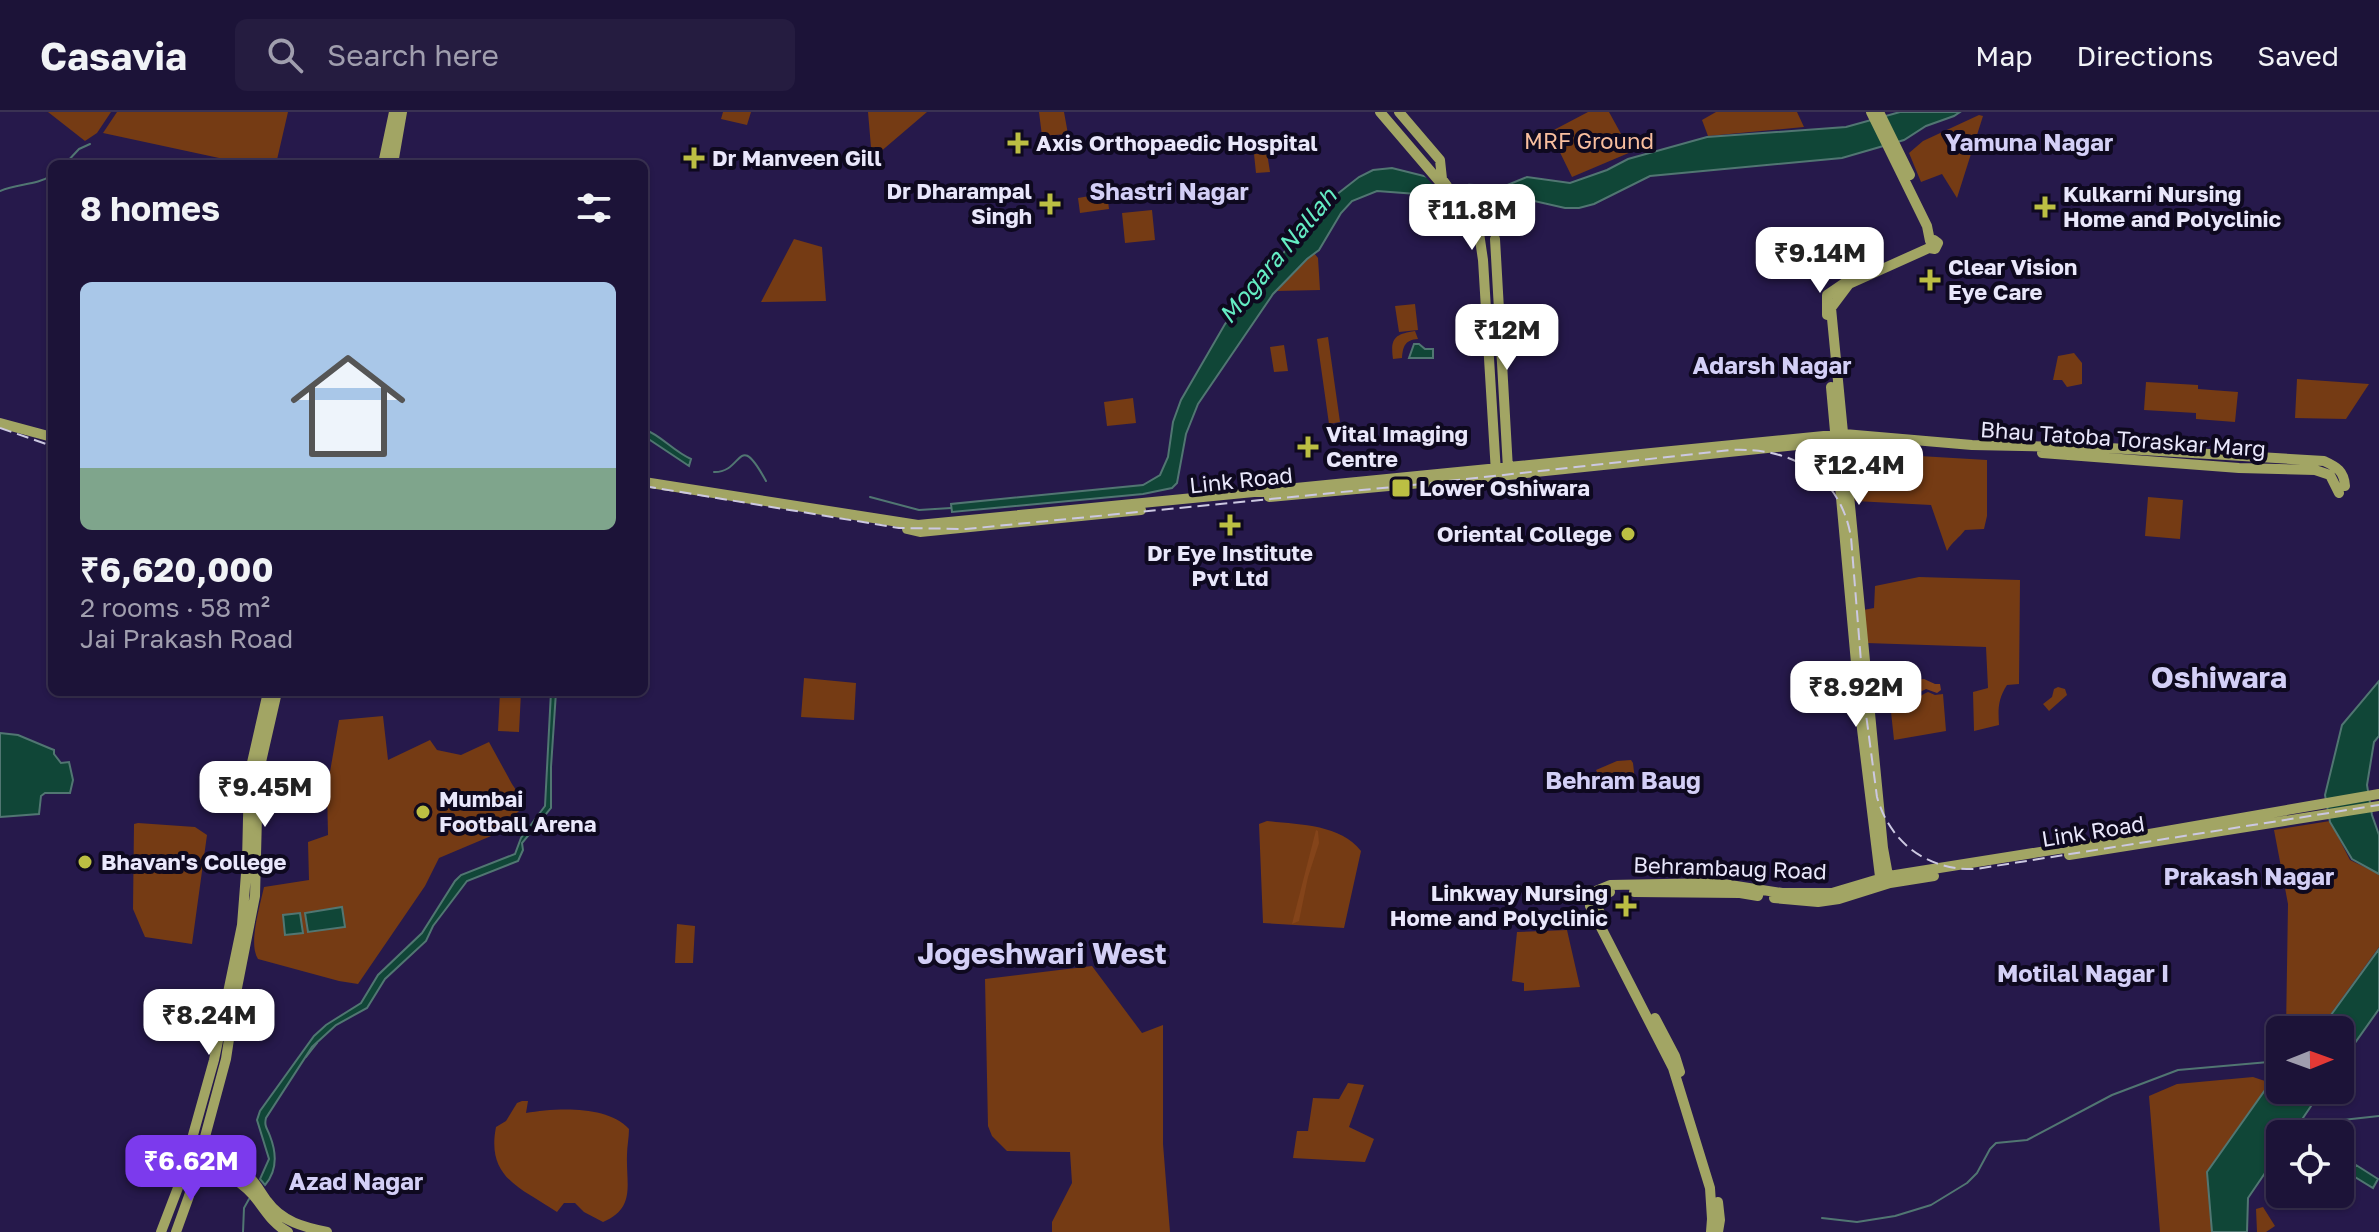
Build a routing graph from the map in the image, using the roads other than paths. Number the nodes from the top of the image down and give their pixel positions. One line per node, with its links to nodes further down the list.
1 (394, 112): 8 (main road)
2 (402, 112): 9 (main road)
3 (1380, 112): 10 (main road)
4 (1399, 112): 10 (main road)
5 (1871, 112): 7 (main road)
6 (1879, 112): 7 (main road)
7 (1897, 155): 16 (main road)
8 (384, 160)
9 (394, 160)
10 (1442, 183): 11 (main road)
11 (1474, 218): 13 (main road); 17 (main road)
12 (1495, 239): 13 (main road)
13 (1497, 262): 17 (main road)
14 (0, 420): 15 (main road)
15 (48, 433)
16 (1840, 437): 16 (main road, Bhau Tatoba Toraskar Marg); 17 (main road, Link Road); 24 (main road)
17 (1502, 471): 18 (main road, Link Road); 19 (main road, Link Road)
18 (648, 483)
19 (648, 489)
20 (267, 696): 25 (main road)
21 (276, 696): 25 (main road)
22 (2375, 795): 24 (main road, Link Road)
23 (2376, 807): 24 (main road, Link Road)
24 (1887, 875): 26 (main road, Behrambaug Road); 26 (main road, Behrambaug Road)
25 (193, 1156): 27 (main road); 29 (main road); 30 (main road)
26 (1709, 1173): 28 (main road, Behrambaug Road)
27 (266, 1207): 31 (main road); 32 (main road)
28 (1716, 1220): 33 (main road, Behrambaug Road); 34 (main road, Behrambaug Road)
29 (161, 1232)
30 (176, 1232)
31 (288, 1232)
32 (327, 1232)
33 (1711, 1232)
34 (1718, 1232)

